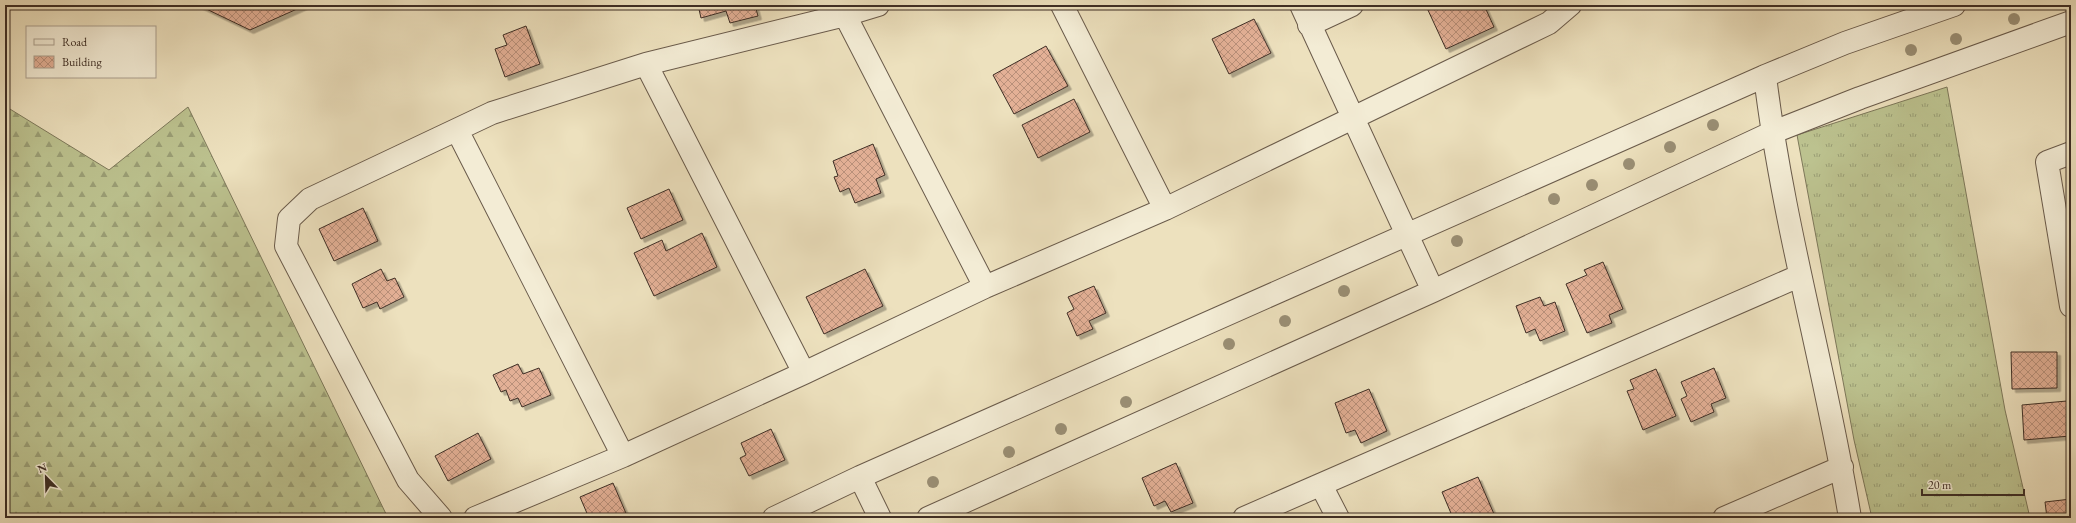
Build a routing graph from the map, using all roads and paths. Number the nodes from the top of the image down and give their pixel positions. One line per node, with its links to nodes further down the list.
1 (878, 5): 7 (street)
2 (1062, 5): 16 (street)
3 (1301, 5): 9 (street)
4 (1352, 5): 9 (street)
5 (1570, 5): 12 (street)
6 (1954, 5): 11 (street)
7 (845, 15): 10 (street); 19 (street)
8 (2071, 22): 14 (street)
9 (1310, 25): 12 (street)
10 (646, 64): 13 (street); 22 (street)
11 (1765, 76): 14 (street); 17 (street)
12 (1352, 118): 16 (street); 17 (street)
13 (457, 130): 23 (street); 27 (street)
14 (1772, 134): 18 (street); 20 (street)
15 (2071, 153): 21 (street)
16 (1165, 209): 19 (street)
17 (1406, 234): 20 (street); 25 (street)
18 (1799, 276): 24 (street); 26 (street)
19 (985, 287): 22 (street)
20 (1433, 291): 31 (street)
21 (2071, 306)
22 (804, 373): 23 (street)
23 (623, 456): 28 (street)
24 (1842, 467): 34 (street); 35 (street)
25 (860, 477): 29 (street); 30 (street)
26 (1321, 485): 32 (street); 33 (street)
27 (441, 518)
28 (475, 518)
29 (774, 518)
30 (880, 518)
31 (928, 518)
32 (1244, 518)
33 (1338, 518)
34 (1724, 518)
35 (1850, 518)

